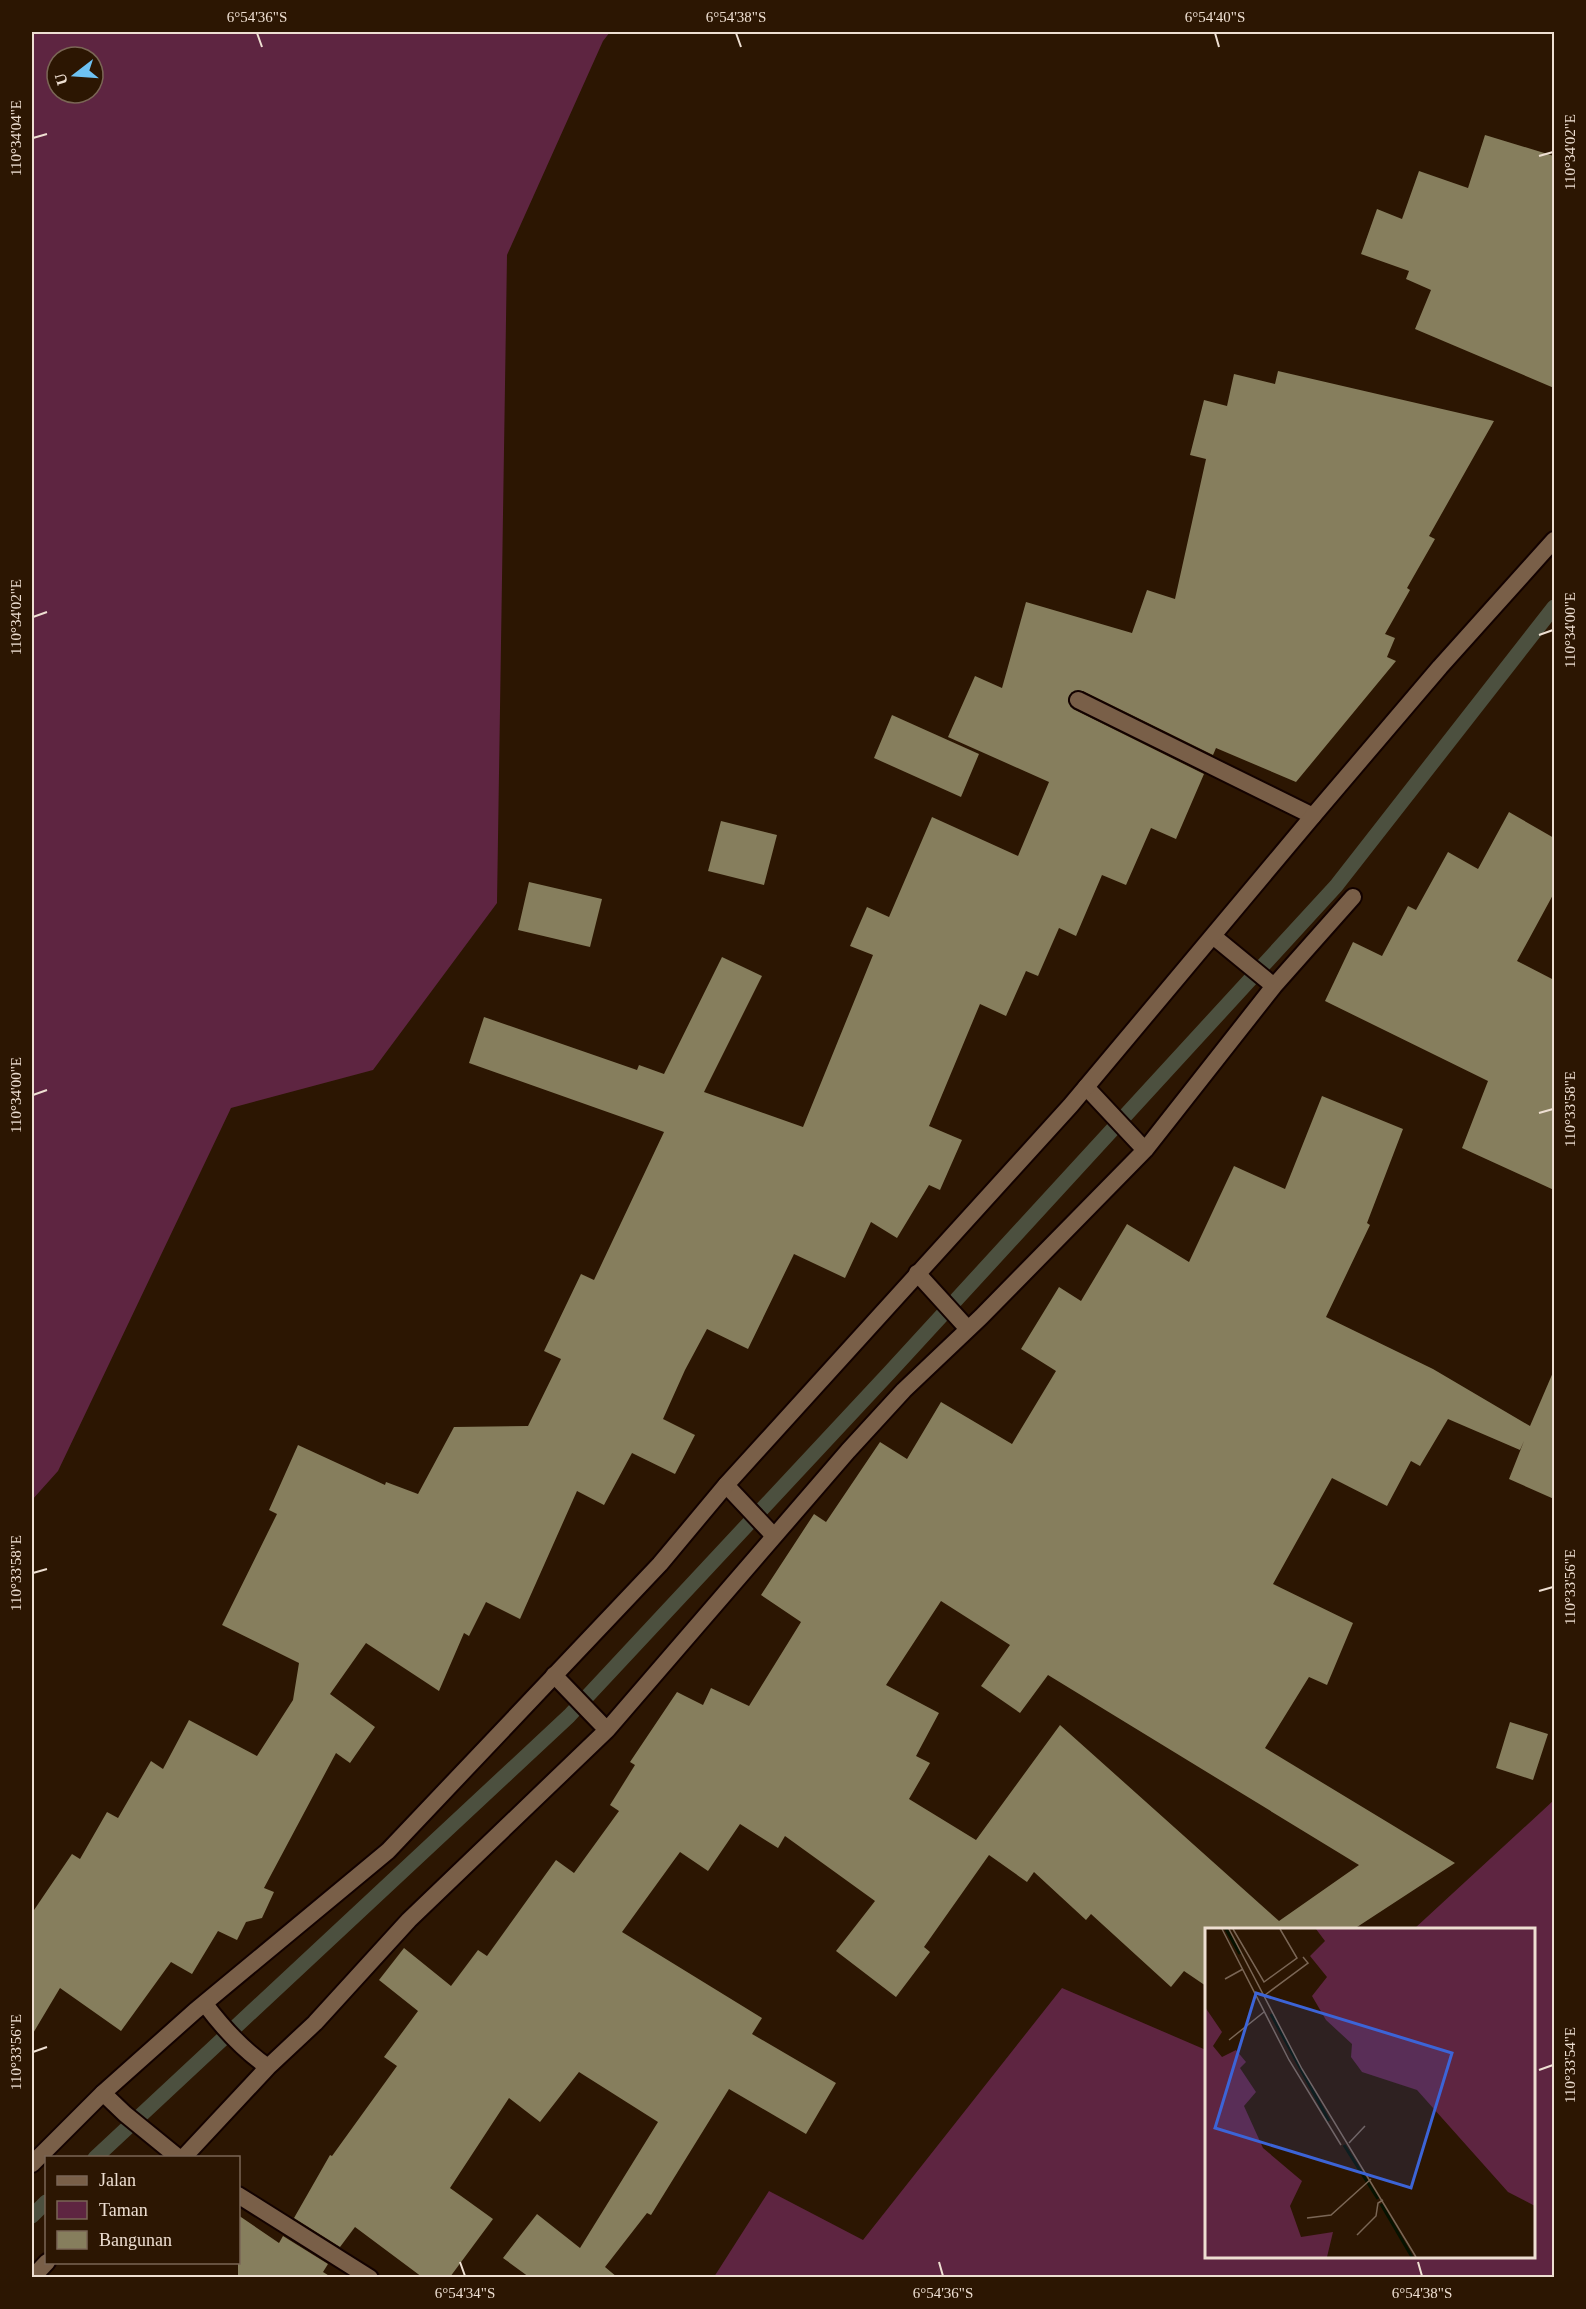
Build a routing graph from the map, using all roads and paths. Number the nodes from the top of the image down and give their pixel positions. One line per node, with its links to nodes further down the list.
1 (1554, 540): 3 (street)
2 (1078, 700): 3 (street)
3 (1313, 816): 5 (street)
4 (1353, 897): 6 (street)
5 (1213, 936): 6 (street); 7 (street)
6 (1269, 982): 8 (street)
7 (1086, 1087): 8 (street); 9 (street)
8 (1142, 1146): 10 (street)
9 (922, 1278): 10 (street); 11 (street)
10 (964, 1323): 12 (street)
11 (728, 1487): 12 (street); 13 (street)
12 (769, 1531): 14 (street)
13 (559, 1680): 14 (street); 15 (street)
14 (603, 1726): 16 (street)
15 (205, 2004): 16 (street); 17 (street)
16 (268, 2067): 19 (street)
17 (103, 2093): 18 (street); 20 (street)
18 (180, 2156)
19 (182, 2156)
20 (32, 2164)
21 (240, 2196): 24 (street)
22 (45, 2264): 23 (street)
23 (32, 2277)
24 (370, 2277)

